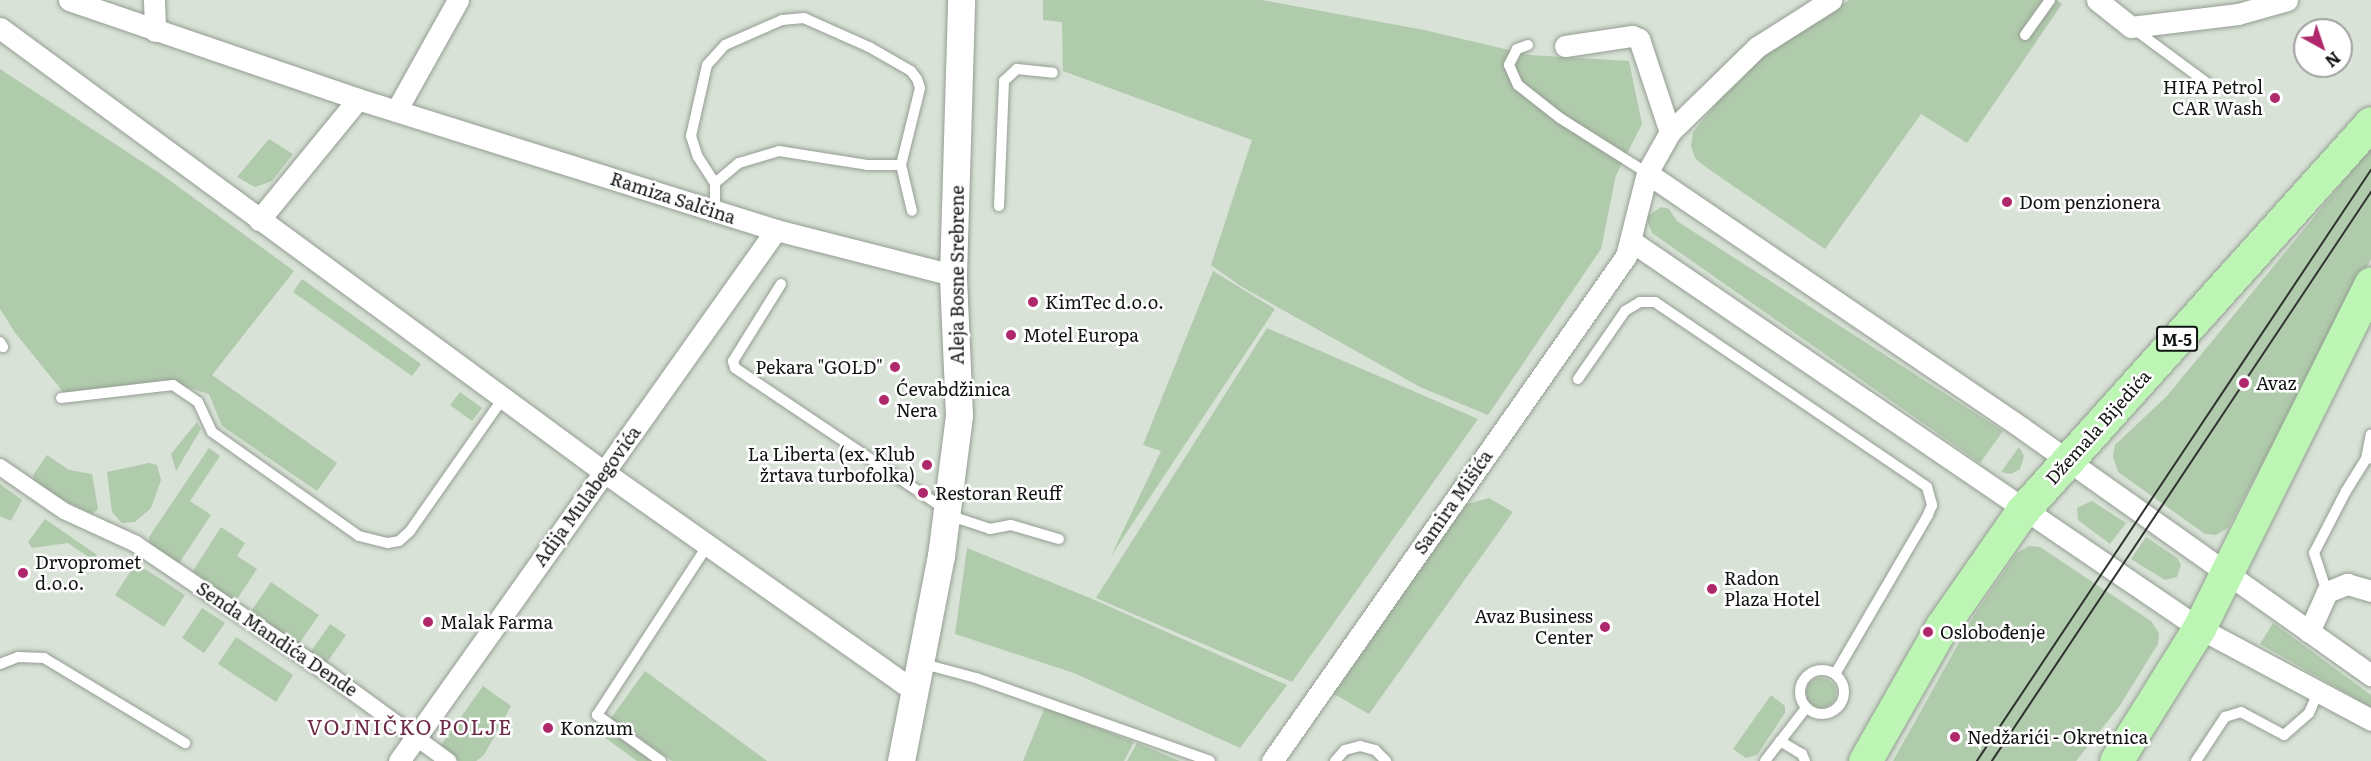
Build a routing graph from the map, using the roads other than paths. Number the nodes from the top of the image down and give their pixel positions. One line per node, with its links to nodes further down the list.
1 (69, 0): 9 (street, Ramiza Salčina)
2 (154, 0): 12 (street)
3 (458, 0): 19 (street)
4 (961, 0): 31 (street, Aleja Bosne Srebrene)
5 (1831, 0): 21 (street, Samira Mišića)
6 (2050, 0): 13 (lane)
7 (2097, 0): 10 (street)
8 (2287, 0): 10 (street)
9 (90, 4): 12 (street, Ramiza Salčina)
10 (2131, 27): 17 (lane)
11 (0, 28): 28 (street)
12 (155, 31): 18 (street, Ramiza Salčina)
13 (2025, 35)
14 (1528, 45): 23 (lane)
15 (1564, 46): 21 (street)
16 (1053, 73): 25 (lane)
17 (2211, 86)
18 (358, 99): 19 (street, Ramiza Salčina); 28 (street)
19 (396, 111): 26 (street, Ramiza Salčina)
20 (2371, 123): 39 (main road, Džemala Bijedića / M-5)
21 (1670, 132): 23 (street, Samira Mišića)
22 (901, 165): 24 (lane); 24 (lane); 27 (lane)
23 (1647, 173): 30 (street, Samira Mišića); 39 (street)
24 (715, 183): 26 (lane)
25 (999, 206)
26 (715, 211): 29 (street, Ramiza Salčina)
27 (912, 212)
28 (259, 220): 36 (street)
29 (776, 230): 31 (street, Ramiza Salčina); 41 (street, Adija Mulabegovića)
30 (1631, 241): 42 (street); 67 (street, Samira Mišića)
31 (953, 275): 43 (street, Aleja Bosne Srebrene)
32 (2371, 283): 46 (main road)
33 (781, 284): 43 (lane)
34 (1578, 379): 53 (lane)
35 (61, 398): 36 (lane)
36 (503, 398): 41 (street)
37 (2371, 434): 38 (lane)
38 (2369, 458): 48 (lane)
39 (2067, 460): 42 (main road, Džemala Bijedića / M-5); 46 (street)
40 (0, 467): 59 (street, Senda Mandića Dende)
41 (604, 472): 45 (street); 59 (street, Adija Mulabegovića)
42 (2023, 510): 49 (street); 72 (main road, Džemala Bijedića / M-5)
43 (948, 512): 44 (lane); 51 (street, Aleja Bosne Srebrene)
44 (1059, 539)
45 (708, 545): 55 (street); 64 (lane)
46 (2227, 572): 49 (main road); 50 (street)
47 (2371, 591): 48 (street)
48 (2327, 592): 50 (street)
49 (2199, 628): 56 (street); 73 (main road)
50 (2309, 632): 54 (street)
51 (920, 663): 55 (street, Aleja Bosne Srebrene); 66 (lane)
52 (0, 664): 61 (lane)
53 (1835, 674): 57 (lane); 57 (lane)
54 (2371, 675)
55 (914, 691): 65 (street, Aleja Bosne Srebrene)
56 (2318, 693): 58 (street); 74 (lane)
57 (1806, 708): 60 (lane)
58 (2371, 720)
59 (416, 737): 62 (street, Adija Mulabegovića); 63 (street, Senda Mandića Dende)
60 (1780, 741): 70 (lane); 71 (lane)
61 (185, 743)
62 (399, 761)
63 (448, 761)
64 (661, 761)
65 (901, 761)
66 (1210, 761)
67 (1272, 761)
68 (1335, 761): 69 (lane)
69 (1386, 761)
70 (1765, 761)
71 (1805, 761)
72 (1865, 761)
73 (2115, 761)
74 (2196, 761)

